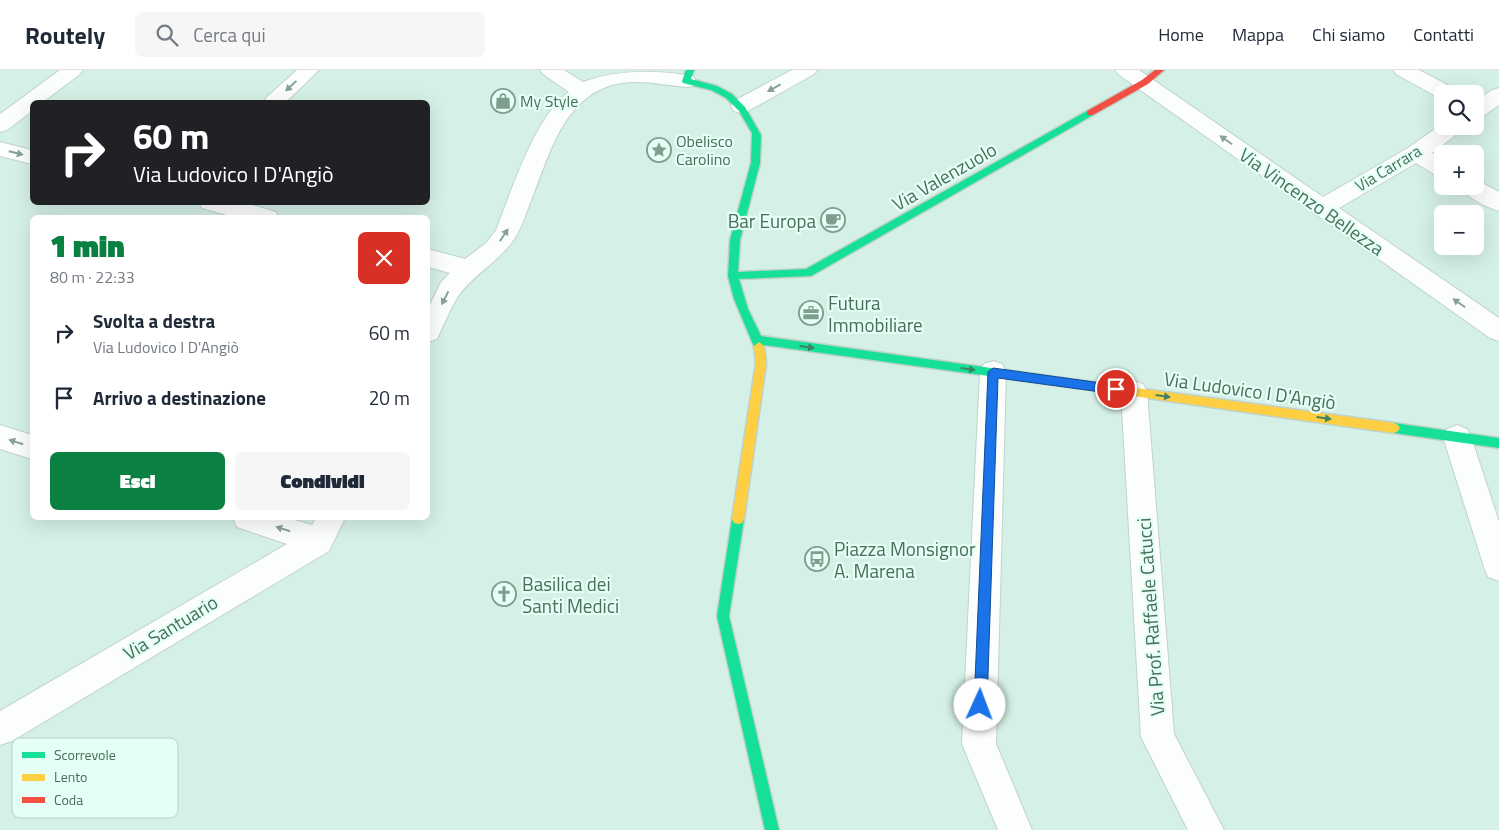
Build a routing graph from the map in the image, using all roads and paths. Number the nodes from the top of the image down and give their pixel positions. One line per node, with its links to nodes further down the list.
1 (73, 70): 12 (street)
2 (309, 70): 13 (street, one-way to 13)
3 (550, 70): 10 (street)
4 (807, 70): 16 (street, one-way to 16)
5 (1125, 70): 8 (street, Via Vincenzo Bellezza)
6 (1402, 70): 9 (street)
7 (688, 76): 10 (street); 16 (street)
8 (1152, 76): 28 (street, Via Vincenzo Bellezza, one-way to 8); 32 (street, Via Valenzuolo)
9 (1434, 87)
10 (582, 91): 31 (street, one-way to 10)
11 (1499, 96): 15 (street)
12 (33, 100)
13 (276, 100)
14 (30, 102): 19 (street)
15 (1484, 105)
16 (742, 106): 32 (street)
17 (1484, 113): 18 (street)
18 (1499, 120)
19 (0, 125)
20 (1441, 135): 22 (street, Via Carrara)
21 (0, 149): 23 (street, one-way to 23)
22 (1416, 153): 24 (street); 28 (street, Via Carrara)
23 (30, 156)
24 (1434, 164)
25 (1484, 194): 26 (street)
26 (1499, 203)
27 (221, 205): 29 (street)
28 (1321, 208): 34 (street, Via Vincenzo Bellezza, one-way to 28)
29 (257, 215)
30 (430, 259): 31 (street)
31 (469, 269): 33 (street, one-way to 33)
32 (733, 276): 35 (street)
33 (430, 328)
34 (1499, 331)
35 (758, 340): 36 (street, Via Ludovico I D'Angiò, one-way to 36); 46 (street)
36 (993, 372): 37 (street, Via Ludovico I D'Angiò); 47 (street)
37 (1134, 392): 39 (street, Via Ludovico I D'Angiò, one-way to 39); 48 (street, Via Prof. Raffaele Catucci)
38 (0, 437): 41 (street, one-way to 38)
39 (1457, 437): 40 (street, Via Ludovico I D'Angiò); 44 (street)
40 (1499, 443)
41 (30, 446)
42 (261, 520): 43 (street, one-way to 42)
43 (325, 529): 45 (street, Via Santuario)
44 (1499, 567)
45 (0, 729)
46 (772, 830)
47 (1015, 830)
48 (1208, 830)

